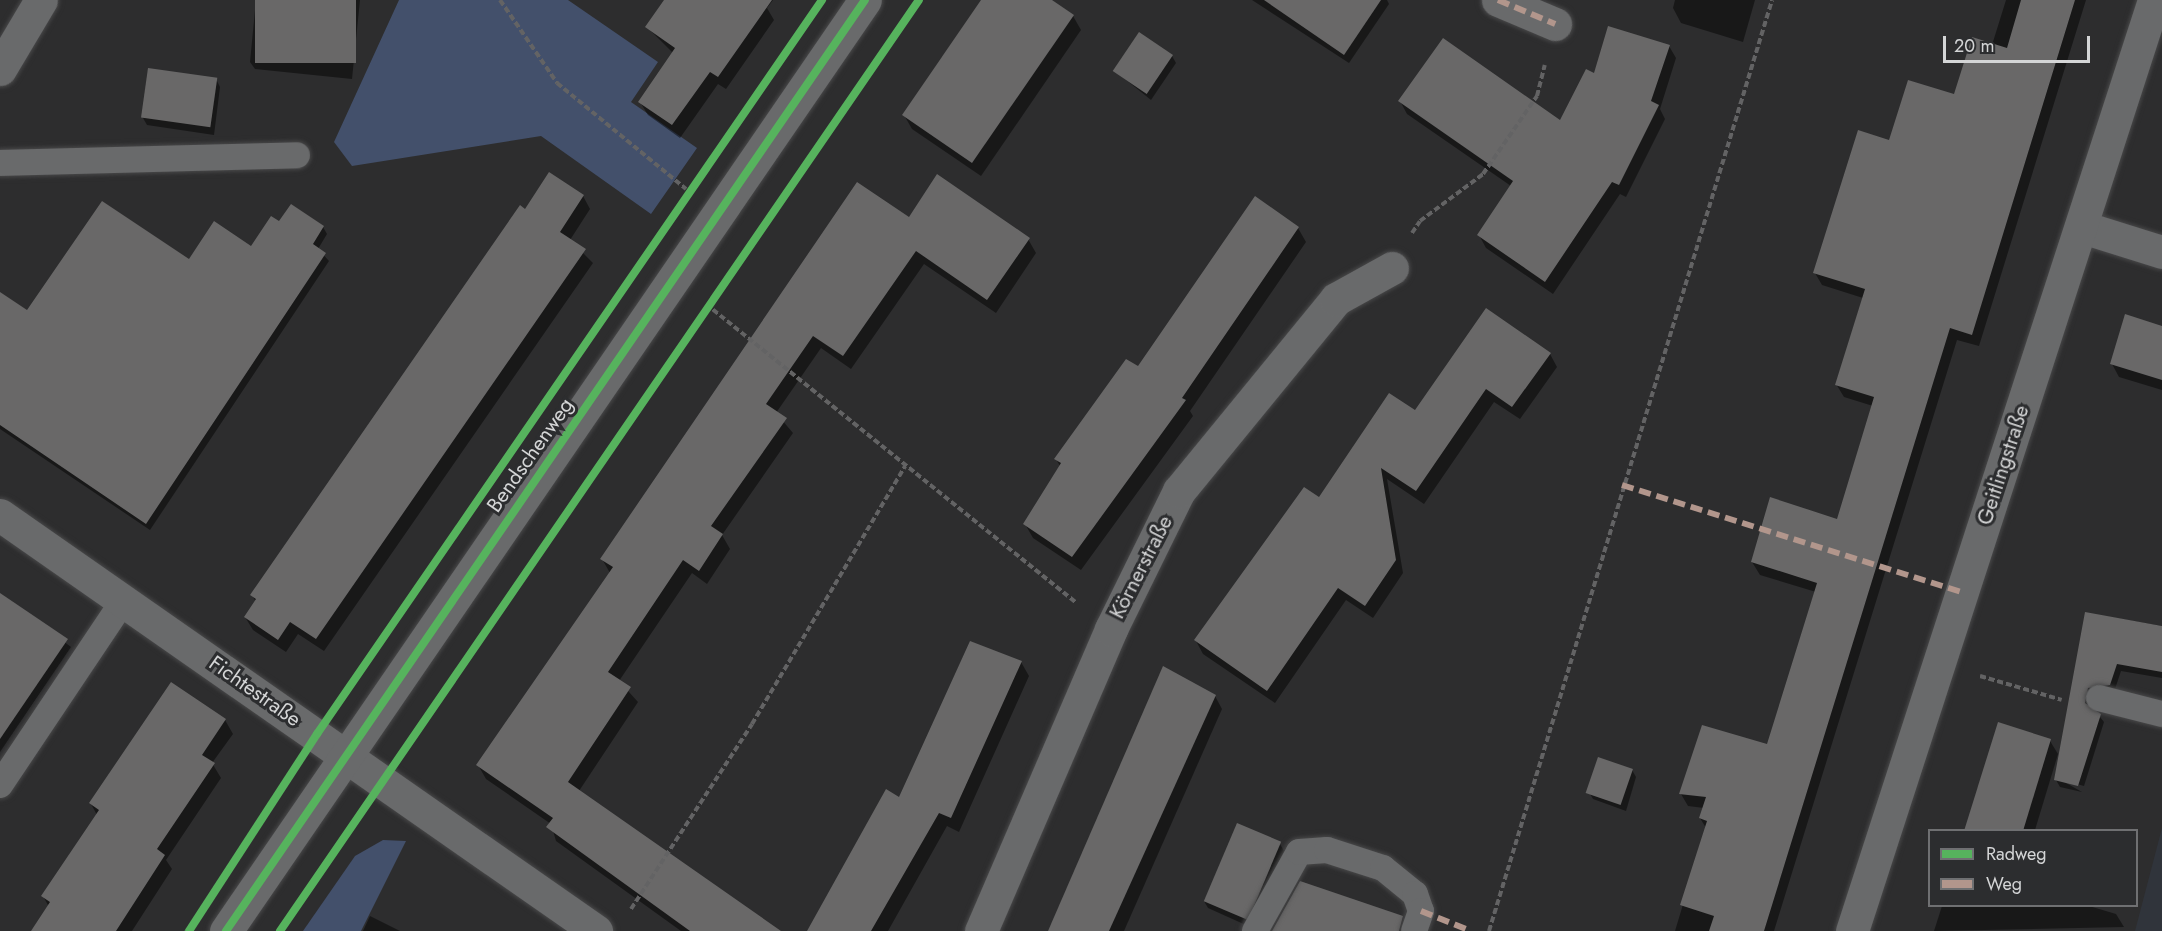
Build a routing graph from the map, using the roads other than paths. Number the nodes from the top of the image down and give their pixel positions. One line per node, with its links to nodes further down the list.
1 (40, 0): 6 (street)
2 (865, 0): 16 (street, Bendschenweg)
3 (1497, 0): 5 (street)
4 (2154, 0): 9 (street, Geitlingstraße)
5 (1555, 24)
6 (0, 69)
7 (297, 155): 8 (lane)
8 (0, 163)
9 (2082, 227): 10 (street); 23 (street, Geitlingstraße)
10 (2162, 252)
11 (1392, 268): 20 (street, Körnerstraße)
12 (0, 515): 13 (street, Fichtestraße)
13 (124, 600): 16 (street, Fichtestraße); 17 (lane)
14 (2099, 698): 15 (lane)
15 (2162, 714)
16 (344, 753): 18 (street, Bendschenweg); 19 (street, Fichtestraße)
17 (0, 785)
18 (226, 931)
19 (596, 931)
20 (981, 931)
21 (1255, 931): 22 (lane)
22 (1414, 931)
23 (1852, 931)

